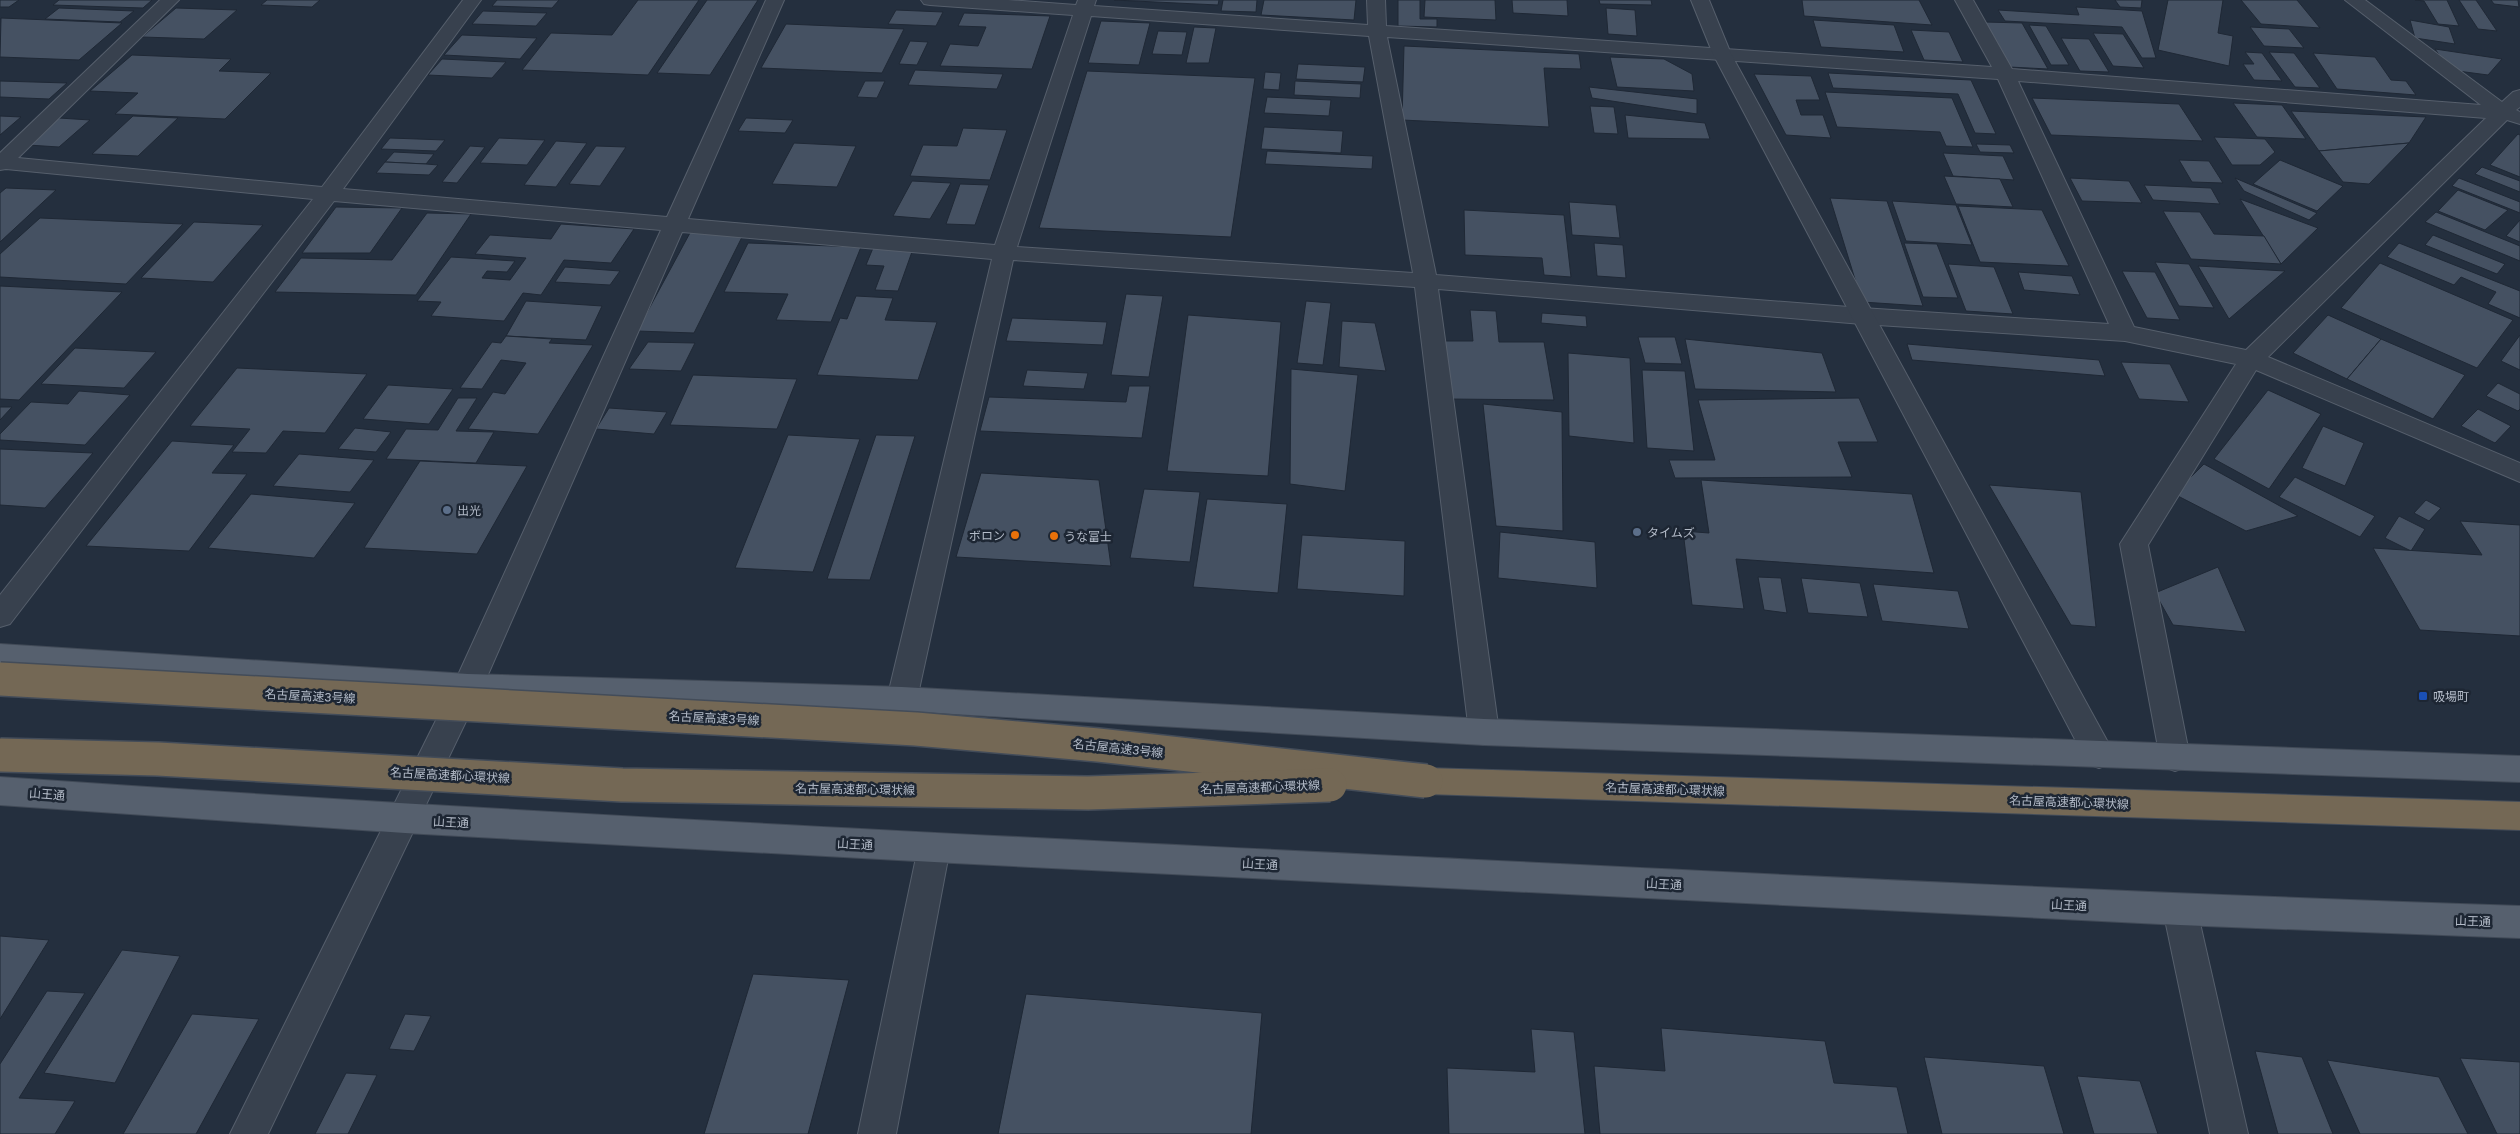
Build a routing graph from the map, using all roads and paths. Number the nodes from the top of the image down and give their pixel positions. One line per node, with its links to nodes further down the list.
1 (170, 0): 14 (street)
2 (472, 0): 15 (street)
3 (774, 0): 16 (street)
4 (930, 0): 9 (street)
5 (1376, 0): 10 (street)
6 (1700, 0): 11 (street)
7 (1964, 0): 12 (street)
8 (2354, 0): 13 (street)
9 (1086, 5): 10 (street); 17 (street)
10 (1377, 31): 11 (street); 18 (street)
11 (1722, 54): 12 (street); 19 (street)
12 (2005, 74): 13 (street); 20 (street)
13 (2515, 109): 21 (street)
14 (1, 163): 15 (street)
15 (328, 194): 16 (street); 23 (street)
16 (674, 223): 17 (street); 26 (street)
17 (1004, 253): 18 (street); 27 (street)
18 (1426, 281): 19 (street); 28 (street)
19 (1862, 316): 20 (street); 30 (street)
20 (2125, 333): 21 (street)
21 (2251, 359): 22 (street); 31 (street)
22 (2520, 473)
23 (0, 616)
24 (0, 656): 26 (main road)
25 (0, 679): 33 (highway, 名古屋高速3号線, bridge)
26 (468, 686): 27 (main road); 36 (street)
27 (902, 699): 28 (main road)
28 (1484, 732): 30 (main road)
29 (0, 755): 33 (highway, 名古屋高速都心環状線, bridge)
30 (2099, 755): 31 (main road)
31 (2176, 758): 32 (main road)
32 (2520, 769)
33 (1426, 782): 35 (highway, 名古屋高速都心環状線)
34 (0, 791): 36 (main road, 山王通)
35 (2520, 816)
36 (405, 819): 37 (main road, 山王通); 40 (street)
37 (934, 848): 38 (main road, 山王通); 41 (street)
38 (2180, 910): 39 (main road, 山王通); 42 (street)
39 (2520, 922)
40 (249, 1134)
41 (876, 1134)
42 (2229, 1134)

